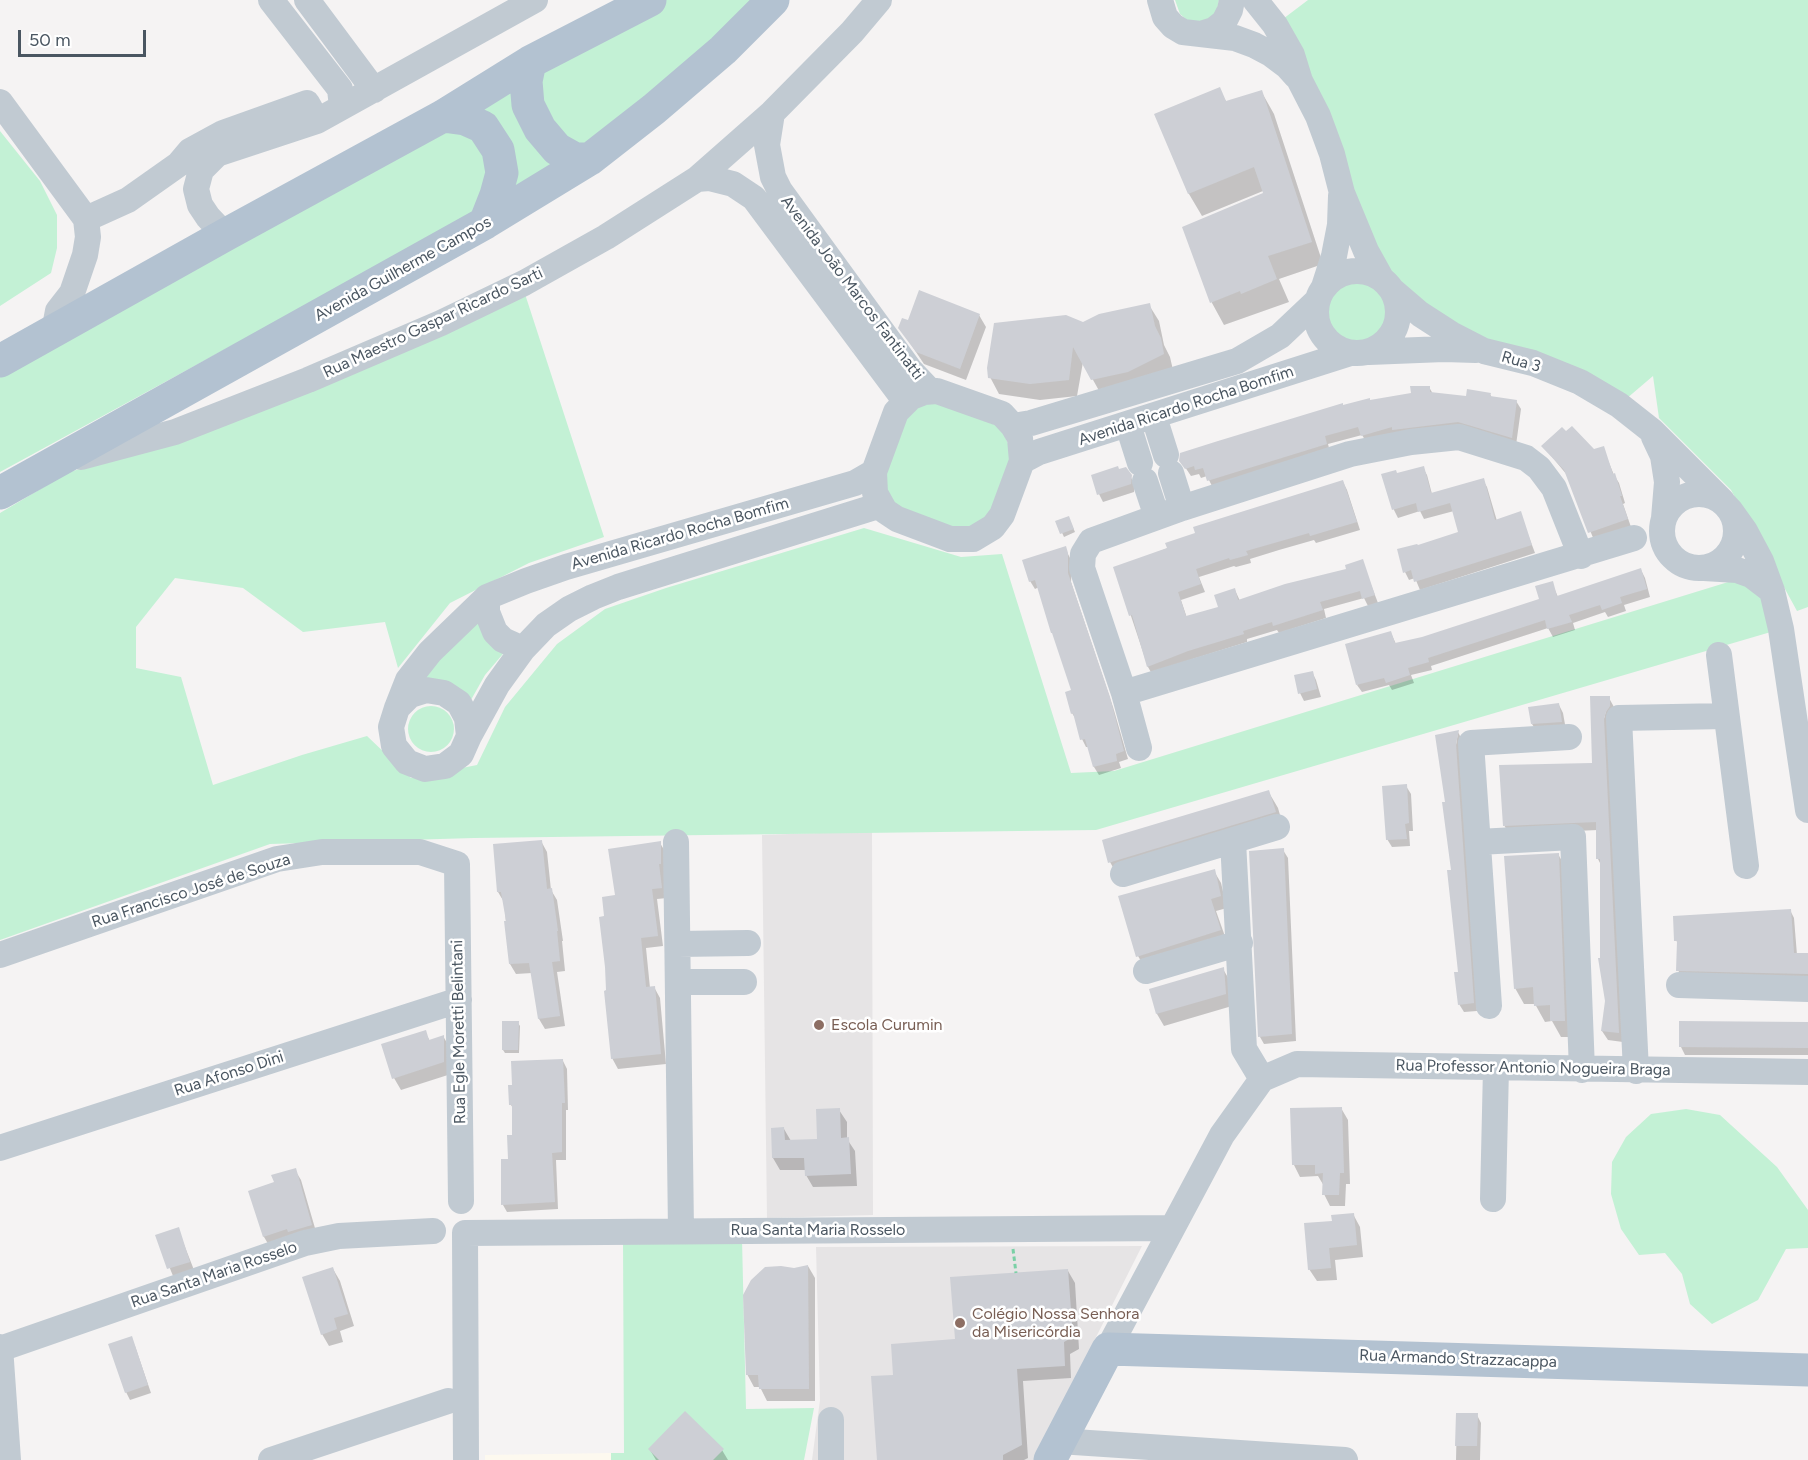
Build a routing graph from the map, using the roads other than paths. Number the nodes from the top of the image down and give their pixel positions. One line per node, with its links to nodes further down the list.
1 (271, 0): 17 (street)
2 (307, 0): 15 (street)
3 (535, 0): 15 (street)
4 (650, 0): 13 (main road)
5 (774, 0): 21 (main road, Avenida Guilherme Campos)
6 (879, 0): 19 (street, Rua Maestro Gaspar Ricardo Sarti)
7 (1160, 0): 12 (street)
8 (1232, 0): 12 (street)
9 (1255, 0): 11 (street)
10 (1283, 0): 11 (street)
11 (1275, 25): 14 (street)
12 (1201, 34): 14 (street)
13 (531, 62): 20 (main road); 21 (main road)
14 (1300, 81): 23 (street)
15 (374, 90): 17 (street)
16 (0, 102): 24 (street)
17 (342, 107): 18 (street)
18 (312, 112): 24 (street); 26 (street)
19 (772, 113): 22 (street, Rua Maestro Gaspar Ricardo Sarti); 33 (street, Avenida João Marcos Fantinatti)
20 (443, 116): 25 (main road); 26 (main road)
21 (590, 159): 25 (main road, Avenida Guilherme Campos)
22 (697, 179): 34 (street, Avenida João Marcos Fantinatti); 40 (street, Rua Maestro Gaspar Ricardo Sarti)
23 (1342, 193): 27 (street); 28 (street, Avenida Ricardo Rocha Bomfim)
24 (86, 219): 29 (street)
25 (486, 223): 40 (main road, Avenida Guilherme Campos)
26 (225, 235): 29 (main road)
27 (1387, 284): 28 (street); 30 (street, Rua 3); 31 (street)
28 (1320, 294): 31 (street); 37 (street, Avenida Ricardo Rocha Bomfim)
29 (54, 332): 32 (main road)
30 (1484, 351): 31 (street, Avenida Ricardo Rocha Bomfim); 38 (street, Rua 3)
31 (1358, 353): 35 (street, Avenida Ricardo Rocha Bomfim)
32 (0, 361)
33 (930, 391): 34 (street); 37 (street)
34 (906, 402): 41 (street)
35 (1154, 417): 36 (street, Avenida Ricardo Rocha Bomfim); 45 (street)
36 (1128, 425): 39 (street, Avenida Ricardo Rocha Bomfim); 46 (street)
37 (1013, 426): 39 (street)
38 (1652, 431): 44 (street, Rua 3); 47 (street, Rua 3)
39 (1022, 461): 43 (street)
40 (46, 467): 42 (main road, Avenida Guilherme Campos)
41 (874, 471): 43 (street); 52 (street, Avenida Ricardo Rocha Bomfim)
42 (0, 493)
43 (881, 505): 53 (street, Avenida Ricardo Rocha Bomfim)
44 (1726, 505): 47 (street); 50 (street); 51 (street, Rua 3)
45 (1182, 508): 46 (street); 49 (street)
46 (1157, 517): 55 (street)
47 (1664, 518): 50 (street)
48 (1635, 538): 49 (street)
49 (1581, 556): 55 (street)
50 (1703, 568): 51 (street)
51 (1772, 591): 61 (street, Rua 3)
52 (487, 597): 53 (street); 56 (street, Avenida Ricardo Rocha Bomfim)
53 (523, 648): 58 (street, Avenida Ricardo Rocha Bomfim)
54 (1719, 655): 57 (street)
55 (1124, 693): 60 (street)
56 (397, 708): 58 (street); 58 (street, Avenida Ricardo Rocha Bomfim)
57 (1726, 716): 67 (street); 82 (street)
58 (469, 736)
59 (1569, 737): 65 (street)
60 (1139, 748)
61 (1808, 810)
62 (1277, 827): 63 (street)
63 (1233, 841): 68 (street); 70 (street)
64 (676, 842): 71 (street)
65 (1478, 842): 79 (street); 81 (street)
66 (457, 864): 72 (street, Rua Francisco José de Souza); 78 (street, Rua Egle Moretti Belintani)
67 (1746, 866)
68 (1123, 874)
69 (748, 943): 71 (street)
70 (1240, 943): 73 (street); 84 (street)
71 (678, 944): 74 (street)
72 (0, 955)
73 (1146, 971)
74 (678, 982): 75 (street); 89 (street)
75 (744, 982)
76 (1679, 985): 77 (street)
77 (1808, 989)
78 (459, 1000): 85 (street, Rua Afonso Dini); 87 (street, Rua Egle Moretti Belintani)
79 (1489, 1006)
80 (1496, 1068): 81 (street, Rua Professor Antonio Nogueira Braga); 84 (street, Rua Professor Antonio Nogueira Braga); 86 (street)
81 (1582, 1070): 82 (street, Rua Professor Antonio Nogueira Braga)
82 (1636, 1071): 83 (street, Rua Professor Antonio Nogueira Braga)
83 (1808, 1072)
84 (1262, 1079): 88 (street)
85 (0, 1148)
86 (1493, 1199)
87 (461, 1201)
88 (1172, 1228): 89 (street, Rua Santa Maria Rosselo); 92 (street)
89 (681, 1231): 99 (street, Rua Santa Maria Rosselo)
90 (433, 1232): 91 (street, Rua Santa Maria Rosselo)
91 (0, 1348): 97 (street)
92 (1108, 1349): 93 (main road, Rua Armando Strazzacappa); 96 (main road)
93 (1808, 1370)
94 (448, 1401): 98 (street)
95 (831, 1420): 100 (street)
96 (1054, 1450): 101 (street)
97 (8, 1460)
98 (271, 1460)
99 (466, 1460)
100 (831, 1460)
101 (1345, 1460)

